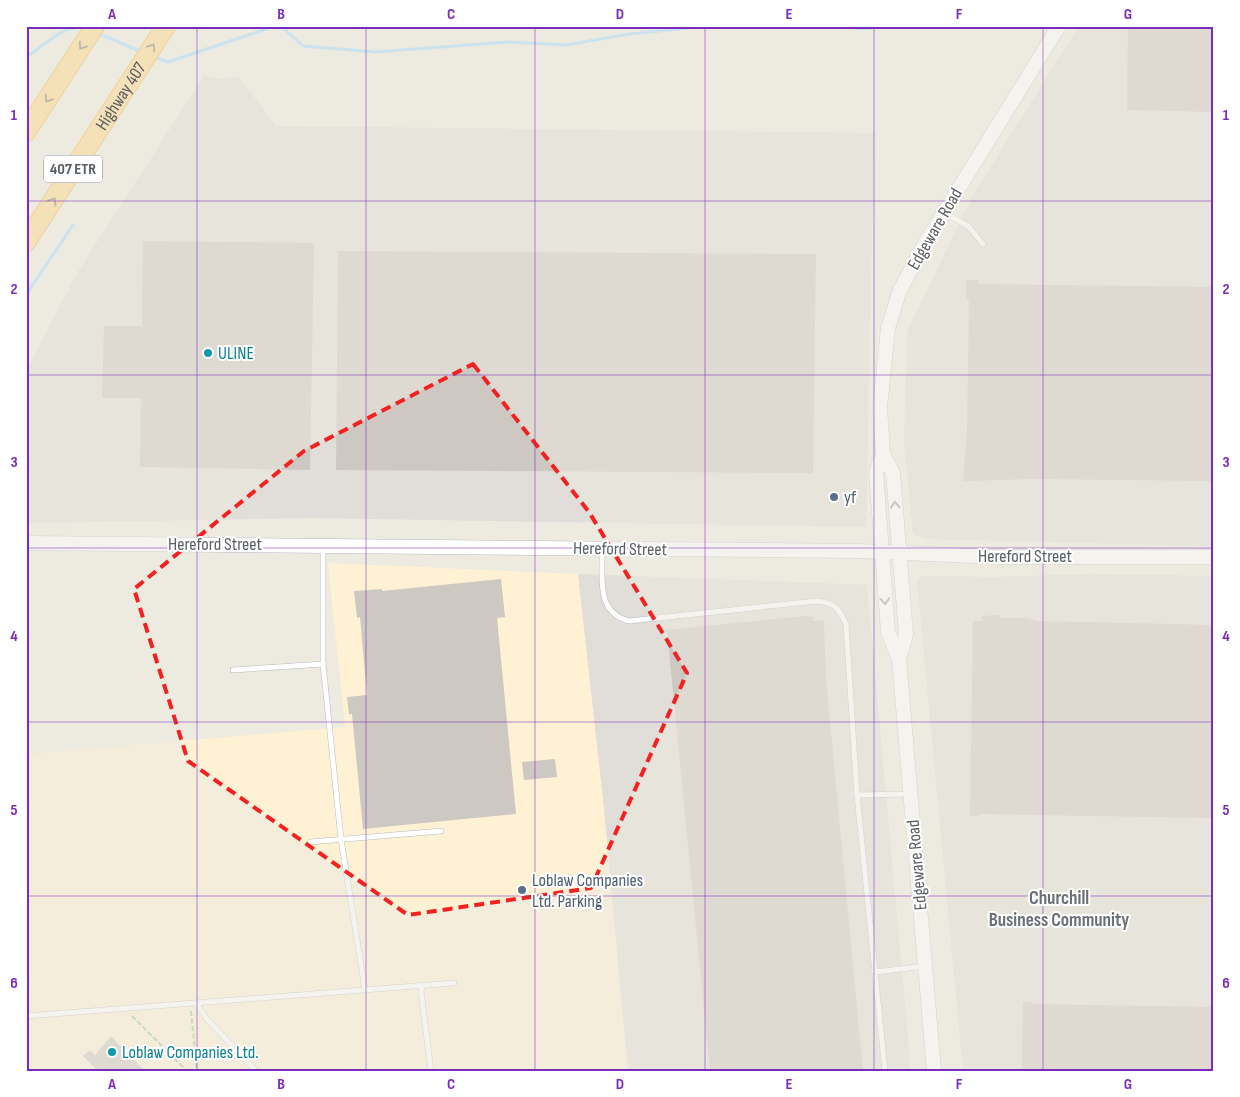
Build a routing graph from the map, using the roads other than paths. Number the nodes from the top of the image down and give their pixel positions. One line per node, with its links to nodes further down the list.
1 (95, 26): 4 (highway, one-way to 4)
2 (166, 26): 6 (highway, Highway 407 / 407 ETR, one-way to 2)
3 (1060, 26): 5 (street, Edgeware Road)
4 (26, 132)
5 (943, 212): 7 (lane); 8 (street, Edgeware Road)
6 (26, 242)
7 (983, 244)
8 (883, 454): 12 (street, Edgeware Road); 13 (street, Edgeware Road, one-way to 8)
9 (26, 543): 10 (street, Hereford Street)
10 (322, 545): 11 (street, Hereford Street); 16 (lane)
11 (602, 549): 12 (street, Hereford Street); 19 (lane)
12 (882, 552): 13 (street, Hereford Street); 15 (street, Edgeware Road, one-way to 15)
13 (899, 553): 14 (street, Hereford Street); 15 (street, Edgeware Road)
14 (1214, 557)
15 (899, 658): 18 (street, Edgeware Road)
16 (323, 664): 17 (lane); 21 (lane)
17 (233, 670)
18 (911, 794): 19 (lane); 23 (street, Edgeware Road)
19 (857, 795): 24 (lane)
20 (441, 831): 21 (lane)
21 (341, 839): 22 (lane); 27 (lane)
22 (310, 842)
23 (926, 966): 24 (lane); 33 (street, Edgeware Road)
24 (875, 972): 32 (lane)
25 (454, 983): 26 (lane)
26 (422, 986): 27 (lane); 31 (lane)
27 (366, 990): 28 (lane)
28 (193, 1004): 29 (lane); 30 (lane)
29 (26, 1016)
30 (256, 1071)
31 (431, 1071)
32 (885, 1071)
33 (934, 1071)

